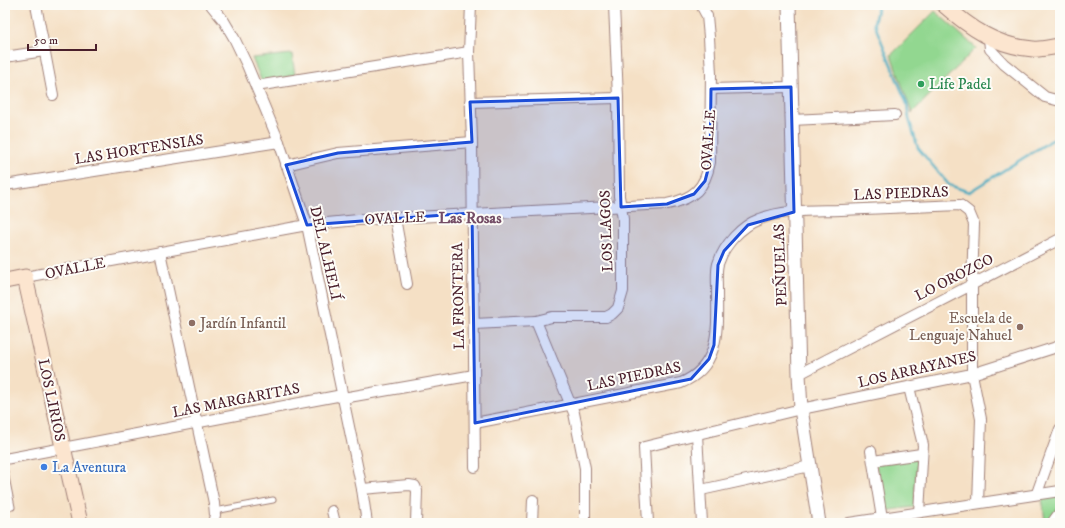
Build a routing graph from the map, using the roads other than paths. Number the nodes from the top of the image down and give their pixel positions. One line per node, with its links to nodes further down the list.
1 (36, 5): 10 (street)
2 (211, 5): 13 (street, DEL ALHELÍ)
3 (471, 5): 11 (street, LA FRONTERA)
4 (614, 5): 17 (street, LOS LAGOS)
5 (701, 5): 15 (street)
6 (789, 5): 14 (street, PEÑUELAS)
7 (944, 5): 8 (main road)
8 (989, 38): 9 (main road); 18 (street)
9 (1060, 46)
10 (44, 51): 12 (street); 16 (street)
11 (469, 52): 13 (street); 19 (street, LA FRONTERA)
12 (5, 57)
13 (256, 86): 22 (street, DEL ALHELÍ)
14 (791, 86): 15 (street, OVALLE); 21 (street, PEÑUELAS)
15 (711, 88): 26 (street, OVALLE)
16 (53, 95)
17 (618, 98): 19 (street); 26 (street, LOS LAGOS)
18 (1060, 101)
19 (470, 102): 23 (street, LA FRONTERA)
20 (895, 115): 21 (street)
21 (792, 120): 27 (street, PEÑUELAS)
22 (279, 142): 24 (street, DEL ALHELÍ); 25 (street, LAS HORTENSIAS)
23 (472, 142): 24 (street); 28 (street, LA FRONTERA)
24 (286, 165): 30 (street, DEL ALHELÍ)
25 (5, 185)
26 (621, 206): 28 (street, OVALLE); 37 (street, LOS LAGOS)
27 (794, 212): 36 (street, LAS PIEDRAS); 40 (street, PEÑUELAS); 45 (street, LAS PIEDRAS)
28 (472, 213): 29 (street, OVALLE); 38 (street, LA FRONTERA)
29 (395, 218): 30 (street, OVALLE); 35 (street)
30 (307, 225): 32 (street, OVALLE); 44 (street, DEL ALHELÍ)
31 (1060, 239): 36 (street, LO OROZCO)
32 (160, 252): 33 (street, OVALLE); 47 (street)
33 (25, 277): 34 (main road, OVALLE); 51 (main road, LOS LIRIOS)
34 (5, 281)
35 (407, 284)
36 (972, 284): 40 (street, LO OROZCO); 41 (street)
37 (536, 321): 38 (street, LOS LAGOS); 45 (street)
38 (474, 324): 42 (street, LA FRONTERA)
39 (1060, 346): 41 (street, LOS ARRAYANES)
40 (799, 374): 46 (street, PEÑUELAS)
41 (972, 374): 43 (street, LOS ARRAYANES); 63 (street)
42 (474, 375): 44 (street, LAS MARGARITAS); 48 (street, LA FRONTERA)
43 (909, 387): 46 (street, LOS ARRAYANES); 52 (street)
44 (343, 398): 47 (street, LAS MARGARITAS); 57 (street, DEL ALHELÍ)
45 (572, 404): 48 (street, LAS PIEDRAS); 76 (street)
46 (801, 409): 50 (street, LOS ARRAYANES); 54 (street, PEÑUELAS)
47 (198, 423): 51 (street, LAS MARGARITAS); 66 (street)
48 (475, 423): 55 (street, LA FRONTERA)
49 (1060, 429): 60 (street)
50 (697, 434): 58 (street); 77 (street, LOS ARRAYANES)
51 (63, 448): 53 (street, LAS MARGARITAS); 70 (main road, LOS LIRIOS)
52 (922, 454): 67 (street); 69 (street)
53 (5, 459)
54 (810, 466): 58 (street); 79 (street, PEÑUELAS)
55 (475, 467)
56 (5, 472): 64 (lane)
57 (362, 489): 73 (street, DEL ALHELÍ); 74 (street)
58 (701, 490): 78 (street)
59 (1060, 490): 60 (street)
60 (1037, 493): 63 (street)
61 (273, 500): 66 (lane)
62 (532, 500): 75 (street)
63 (978, 503): 67 (street)
64 (12, 507)
65 (332, 511): 72 (street)
66 (215, 512): 71 (street)
67 (920, 512): 69 (street)
68 (1060, 512): 81 (street)
69 (882, 518): 80 (street)
70 (80, 523)
71 (213, 523)
72 (334, 523)
73 (367, 523)
74 (416, 523)
75 (532, 523)
76 (585, 523)
77 (648, 523)
78 (702, 523)
79 (819, 523)
80 (848, 523)
81 (1052, 523)

